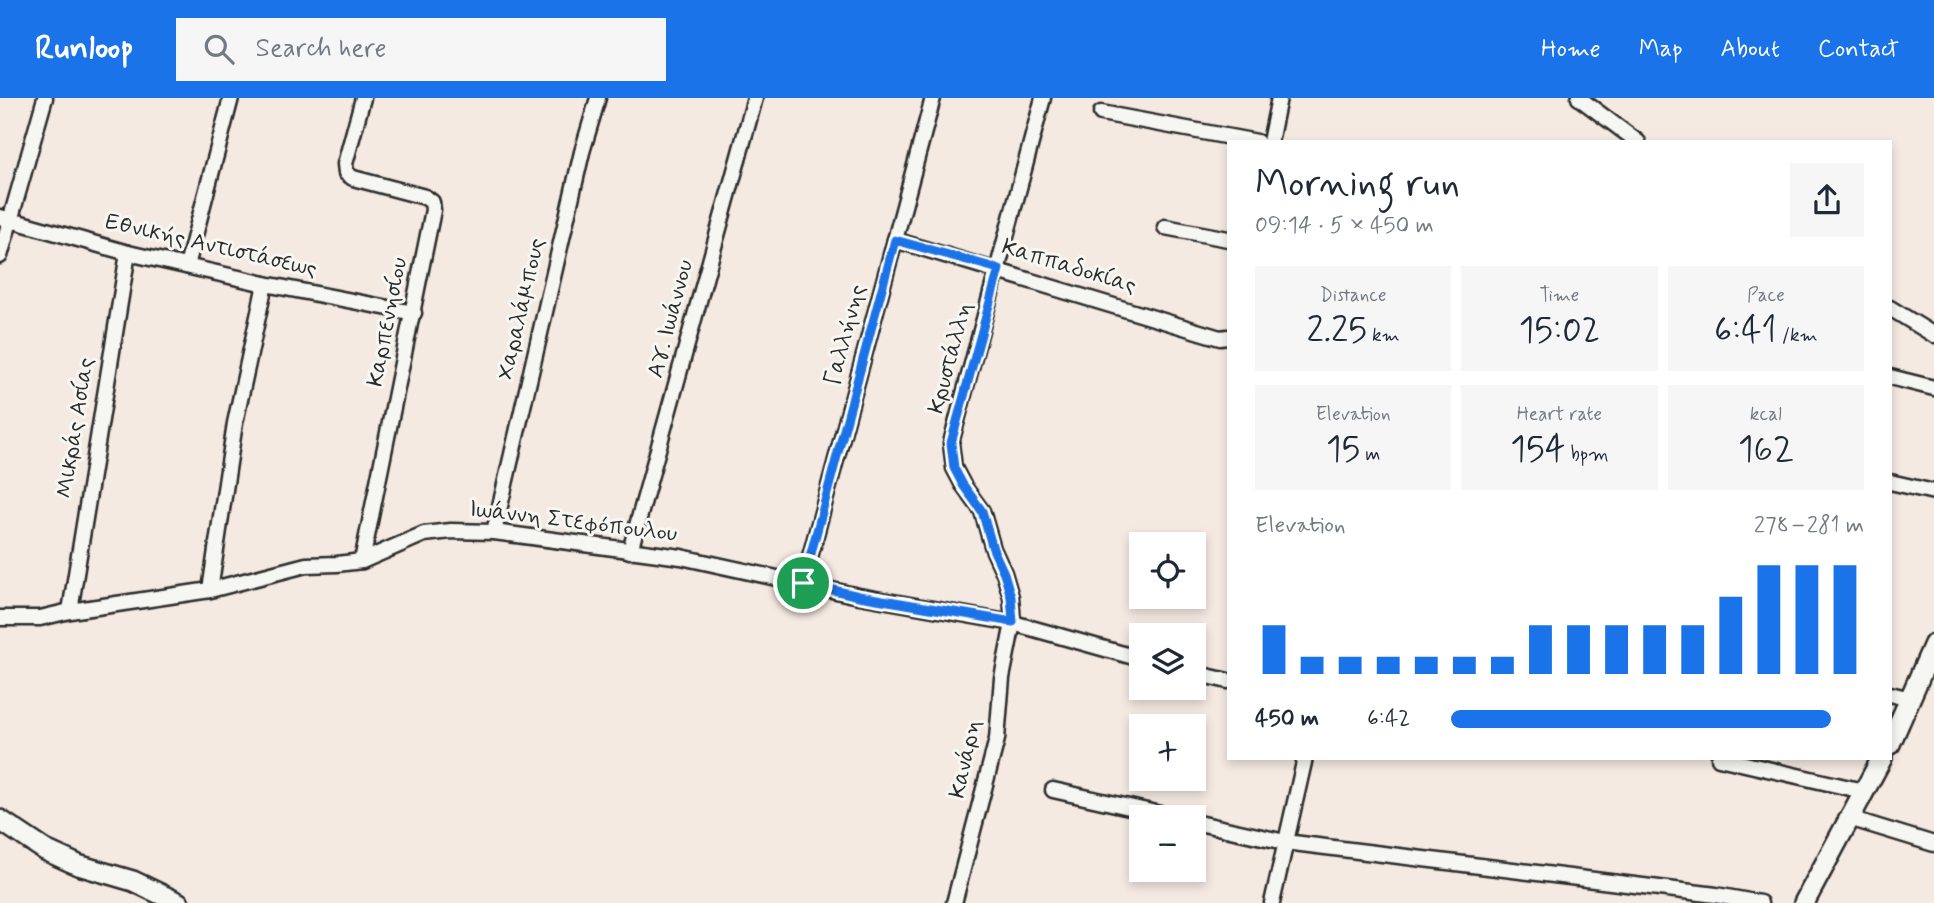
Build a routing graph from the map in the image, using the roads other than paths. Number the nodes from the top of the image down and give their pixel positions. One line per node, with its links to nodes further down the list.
1 (45, 98): 14 (street)
2 (231, 98): 20 (street)
3 (363, 98): 24 (street, Καρπενησίου)
4 (598, 98): 31 (street, Χαραλάμπους)
5 (755, 98): 32 (street, Αγ. Ιωάννου)
6 (933, 98): 17 (street, Γαλλήνης)
7 (1044, 98): 21 (street, Κρυστάλλη)
8 (1279, 98): 12 (street)
9 (1579, 98): 13 (street)
10 (1101, 113): 11 (street)
11 (1246, 140)
12 (1270, 140)
13 (1636, 140)
14 (5, 218): 18 (street, Εθνικής Αντιστάσεως); 19 (street)
15 (1165, 227): 16 (street)
16 (1227, 239)
17 (895, 240): 21 (street, Καππαδοκίας); 34 (street, Γαλλήνης)
18 (128, 253): 20 (street, Εθνικής Αντιστάσεως); 36 (street, Μικράς Ασίας)
19 (0, 256)
20 (187, 266): 22 (street, Εθνικής Αντιστάσεως)
21 (999, 269): 26 (street, Καππαδοκίας); 38 (street, Κρυστάλλη)
22 (265, 284): 24 (street, Εθνικής Αντιστάσεως); 35 (street)
23 (1892, 309): 25 (street)
24 (414, 313): 33 (street, Καρπενησίου)
25 (1934, 335)
26 (1227, 337)
27 (1892, 378): 28 (street)
28 (1934, 388)
29 (1892, 482): 30 (street)
30 (1934, 492)
31 (494, 532): 32 (street, Ιωάννη Στεφόπουλου); 33 (street, Ιωάννη Στεφόπουλου)
32 (630, 551): 34 (street, Ιωάννη Στεφόπουλου)
33 (362, 561): 35 (street, Ιωάννη Στεφόπουλου)
34 (803, 583): 38 (street, Ιωάννη Στεφόπουλου)
35 (210, 590): 36 (street, Ιωάννη Στεφόπουλου)
36 (70, 611): 37 (street, Ιωάννη Στεφόπουλου)
37 (0, 618)
38 (1013, 622): 40 (street, Ιωάννη Στεφόπουλου); 59 (street, Κανάρη)
39 (1934, 644): 42 (street)
40 (1129, 656)
41 (1206, 676): 43 (street)
42 (1928, 678): 45 (street)
43 (1227, 681)
44 (1892, 694): 45 (street)
45 (1912, 699): 46 (street)
46 (1892, 740)
47 (1305, 760): 56 (street)
48 (1728, 760): 51 (street)
49 (1881, 760): 51 (street)
50 (1053, 790): 52 (street)
51 (1863, 791): 53 (street)
52 (1129, 807)
53 (1849, 818): 57 (street); 62 (street)
54 (0, 820): 58 (street)
55 (1206, 825): 56 (street)
56 (1285, 842): 60 (street); 61 (street)
57 (1934, 844)
58 (179, 903)
59 (954, 903)
60 (1272, 903)
61 (1760, 903)
62 (1804, 903)

